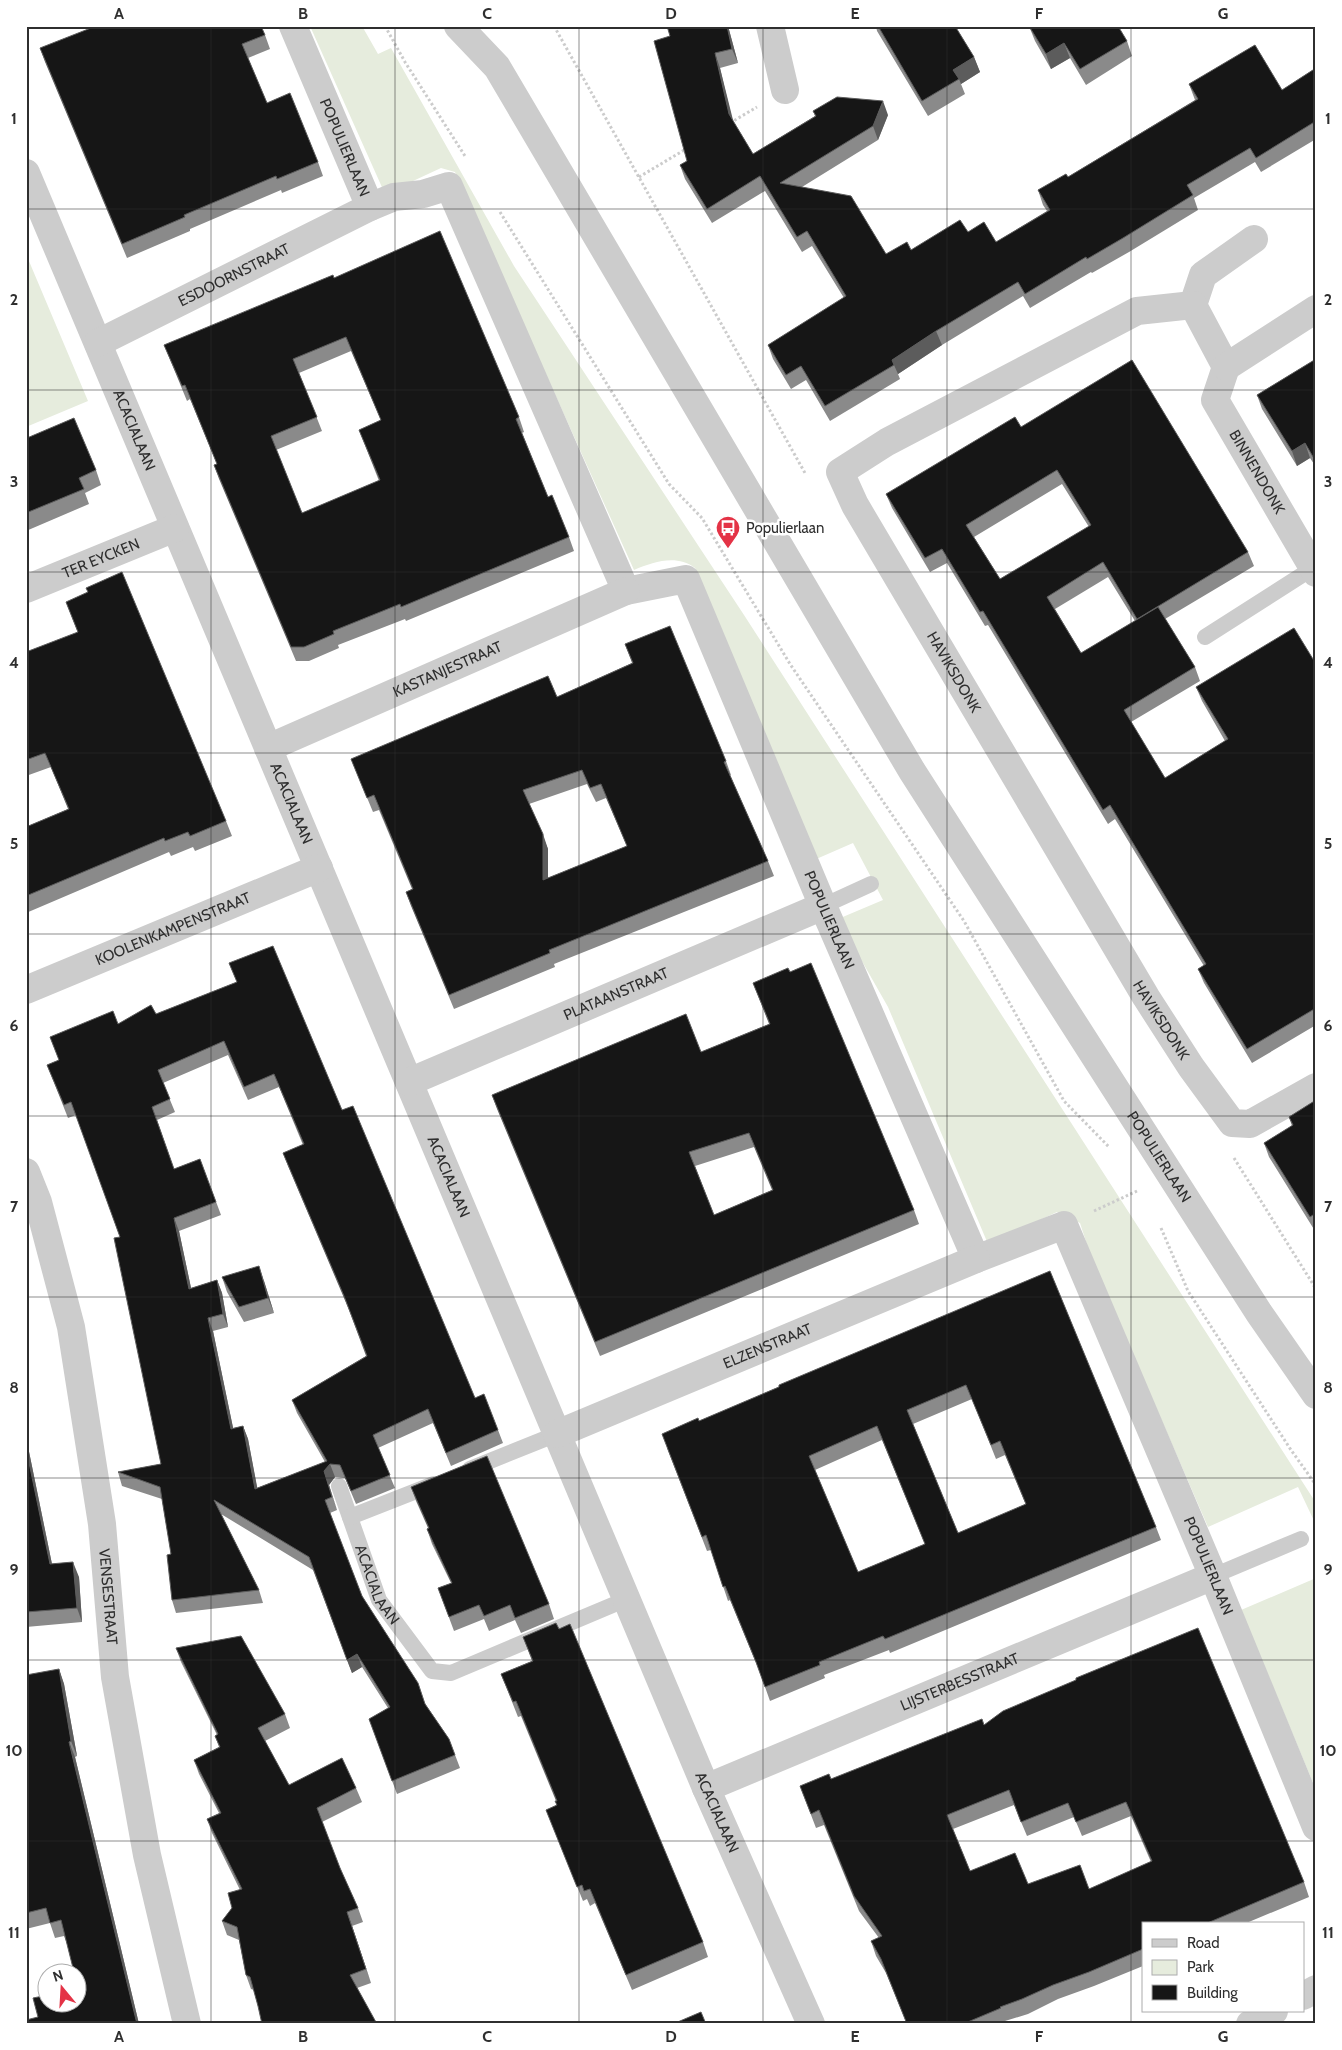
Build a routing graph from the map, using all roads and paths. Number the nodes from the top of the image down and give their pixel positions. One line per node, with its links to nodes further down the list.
1 (293, 26): 13 (street, POPULIERLAAN)
2 (386, 26): 10 (path)
3 (458, 26): 6 (street, POPULIERLAAN)
4 (487, 26): 6 (street, POPULIERLAAN)
5 (770, 26): 7 (street)
6 (497, 67): 40 (street, POPULIERLAAN)
7 (785, 90): 8 (path)
8 (728, 124)
9 (688, 148): 12 (path)
10 (467, 160)
11 (26, 173): 18 (street, ACACIALAAN)
12 (639, 177)
13 (370, 207): 18 (street, ESDOORNSTRAAT); 23 (street, POPULIERLAAN)
14 (498, 209): 32 (path)
15 (1254, 239): 16 (street)
16 (1193, 306): 19 (street); 31 (street, HAVIKSDONK)
17 (1316, 309): 19 (street)
18 (98, 342): 20 (street, ACACIALAAN)
19 (1226, 367): 21 (street, BINNENDONK)
20 (175, 528): 22 (street, TER EYCKEN); 25 (street, ACACIALAAN)
21 (1314, 571): 24 (lane)
22 (26, 589)
23 (626, 591): 25 (street, KASTANJESTRAAT); 28 (street, POPULIERLAAN)
24 (1205, 637)
25 (268, 748): 26 (street, ACACIALAAN)
26 (319, 868): 29 (street, KOOLENKAMPENSTRAAT); 30 (street, ACACIALAAN)
27 (871, 884): 28 (lane)
28 (823, 906): 30 (street, PLATAANSTRAAT); 39 (street, POPULIERLAAN)
29 (26, 990)
30 (409, 1082): 41 (street, ACACIALAAN)
31 (1316, 1086)
32 (1114, 1154)
33 (26, 1172): 53 (street, VENSESTRAAT)
34 (1133, 1183): 35 (path)
35 (1137, 1191): 36 (path); 38 (path)
36 (1142, 1198)
37 (1157, 1222): 42 (path)
38 (1064, 1224): 39 (street); 46 (street, POPULIERLAAN)
39 (976, 1258): 41 (street, ELZENSTRAAT)
40 (1316, 1395)
41 (558, 1434): 44 (lane); 47 (street, ACACIALAAN)
42 (1316, 1485)
43 (339, 1486): 44 (lane, ACACIALAAN)
44 (350, 1517): 47 (lane, ACACIALAAN)
45 (1301, 1539): 46 (lane)
46 (1212, 1576): 48 (street, LIJSTERBESSTRAAT); 49 (street, POPULIERLAAN)
47 (627, 1599): 48 (street, ACACIALAAN)
48 (706, 1788): 54 (street, ACACIALAAN)
49 (1316, 1827)
50 (1316, 1989): 51 (street)
51 (1304, 1995)
52 (1272, 2012): 55 (street)
53 (187, 2024)
54 (811, 2024)
55 (1250, 2024)

